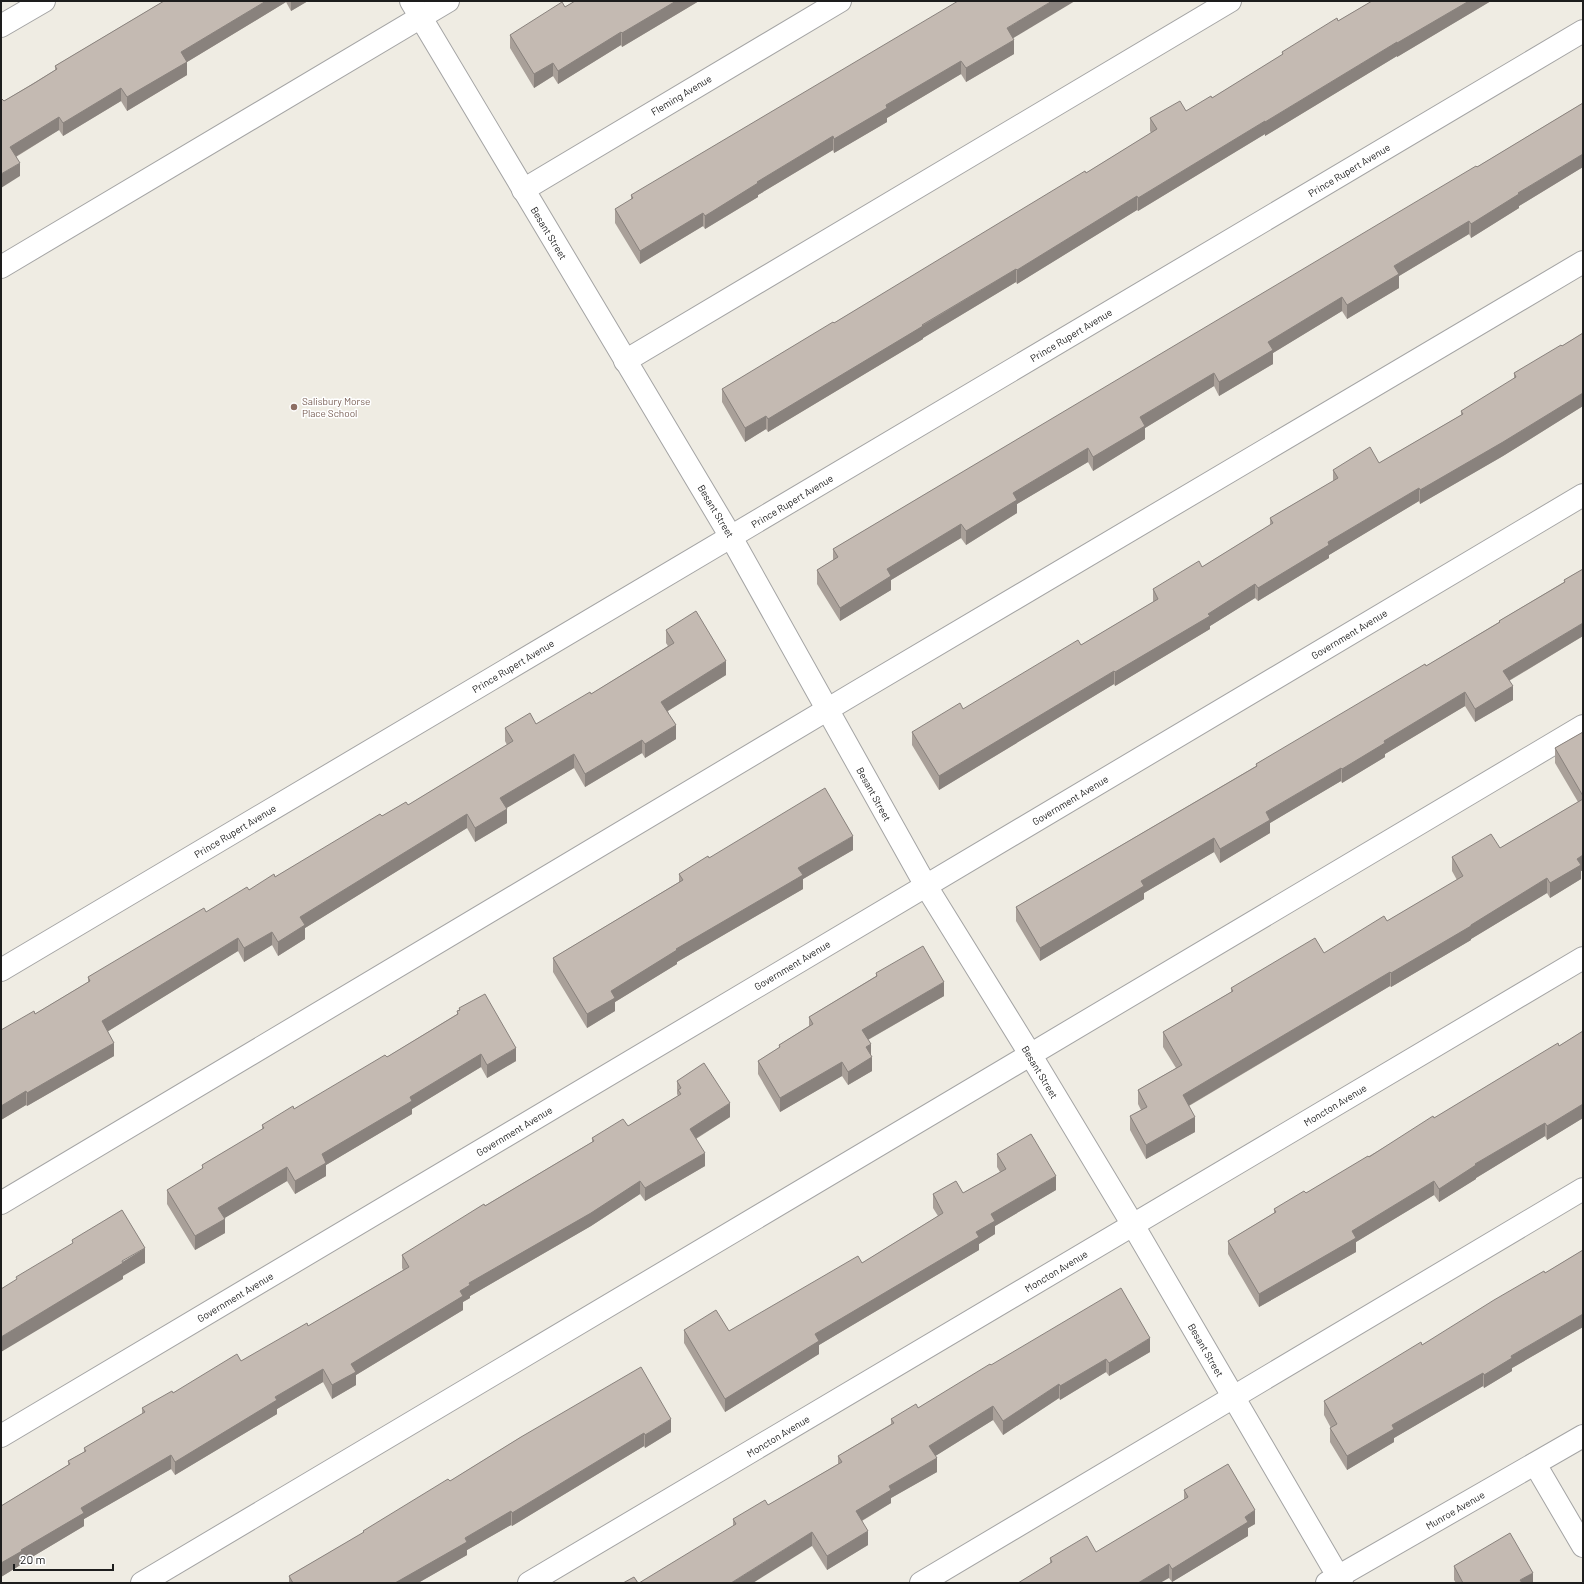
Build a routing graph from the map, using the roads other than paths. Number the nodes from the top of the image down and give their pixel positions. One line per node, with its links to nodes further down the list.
1 (44, 1): 6 (street)
2 (448, 1): 5 (street)
3 (840, 1): 8 (street, Fleming Avenue)
4 (1230, 1): 11 (street)
5 (416, 9): 8 (street, Besant Street); 10 (street)
6 (1, 26)
7 (1583, 31): 13 (street, Prince Rupert Avenue)
8 (524, 190): 11 (street, Besant Street)
9 (1583, 262): 14 (street)
10 (1, 267)
11 (625, 361): 13 (street, Besant Street)
12 (1583, 495): 16 (street, Government Avenue)
13 (731, 537): 14 (street, Besant Street); 18 (street, Prince Rupert Avenue)
14 (827, 711): 16 (street, Besant Street); 21 (street)
15 (1583, 726): 19 (street)
16 (926, 886): 19 (street, Besant Street); 24 (street, Government Avenue)
17 (1583, 958): 22 (street, Moncton Avenue)
18 (1, 970)
19 (1030, 1054): 22 (street, Besant Street); 29 (street)
20 (1583, 1189): 23 (street)
21 (1, 1203)
22 (1133, 1226): 23 (street, Besant Street); 30 (street, Moncton Avenue)
23 (1233, 1398): 28 (street, Besant Street); 31 (street)
24 (1, 1436)
25 (1583, 1436): 26 (street, Munroe Avenue)
26 (1535, 1464): 27 (street); 28 (street, Munroe Avenue)
27 (1583, 1546)
28 (1336, 1581)
29 (142, 1583)
30 (529, 1583)
31 (921, 1583)

